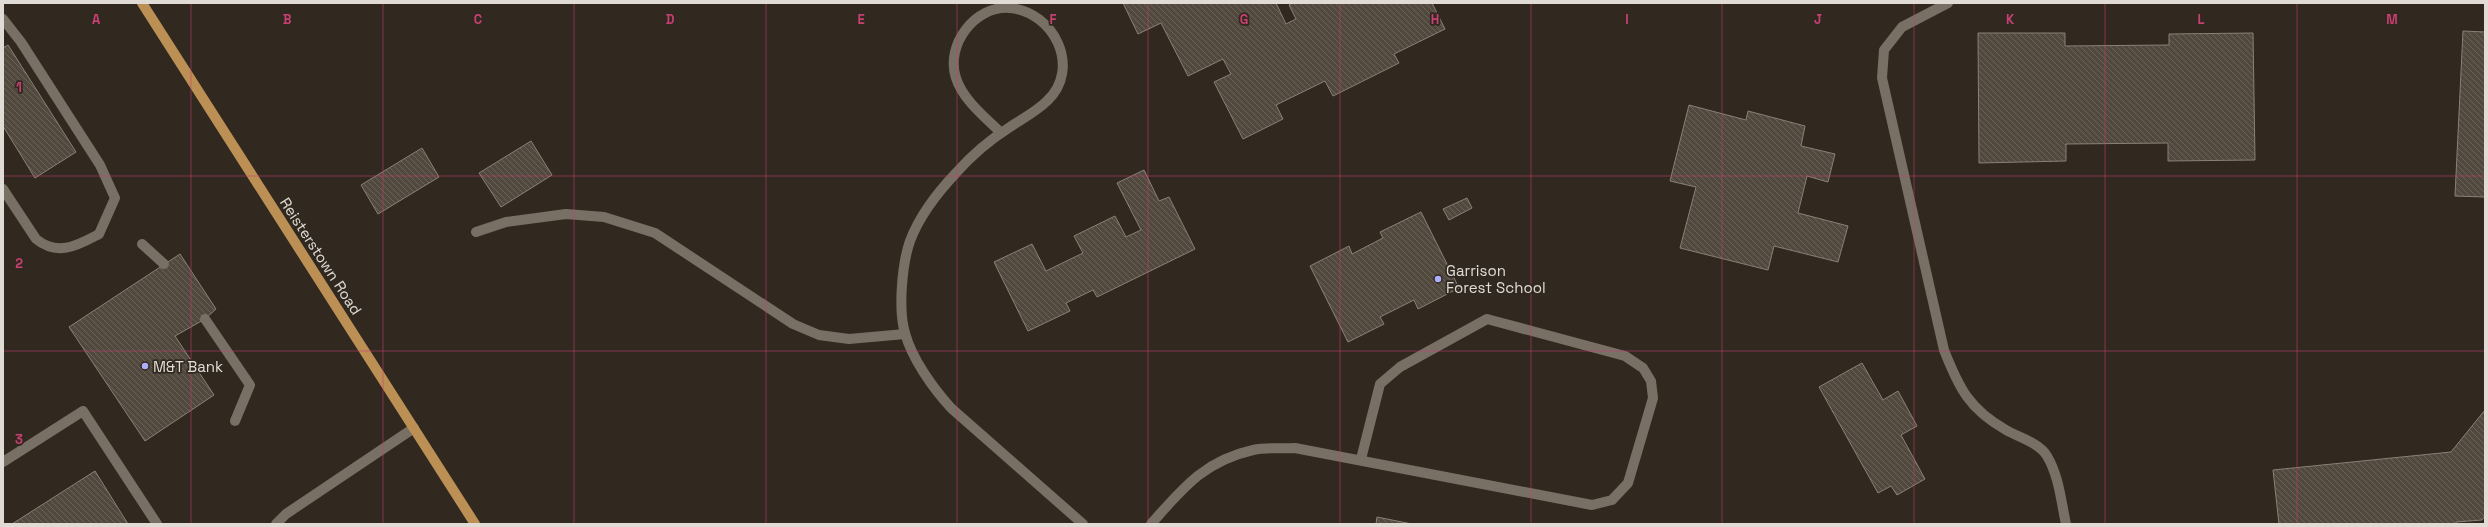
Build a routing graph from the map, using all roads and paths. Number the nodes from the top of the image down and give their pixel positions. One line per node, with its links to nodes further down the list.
1 (142, 3): 12 (main road, Reisterstown Road)
2 (1948, 3): 20 (street)
3 (3, 19): 5 (street)
4 (1001, 133): 4 (street); 10 (street)
5 (3, 189)
6 (476, 232): 10 (street)
7 (142, 244): 8 (street)
8 (164, 264)
9 (205, 319): 11 (street)
10 (905, 334): 18 (street)
11 (235, 421)
12 (414, 428): 16 (street); 17 (main road, Reisterstown Road)
13 (1361, 460): 13 (street); 19 (street)
14 (3, 462): 15 (street)
15 (157, 524)
16 (276, 524)
17 (475, 524)
18 (1083, 524)
19 (1151, 524)
20 (2066, 524)

